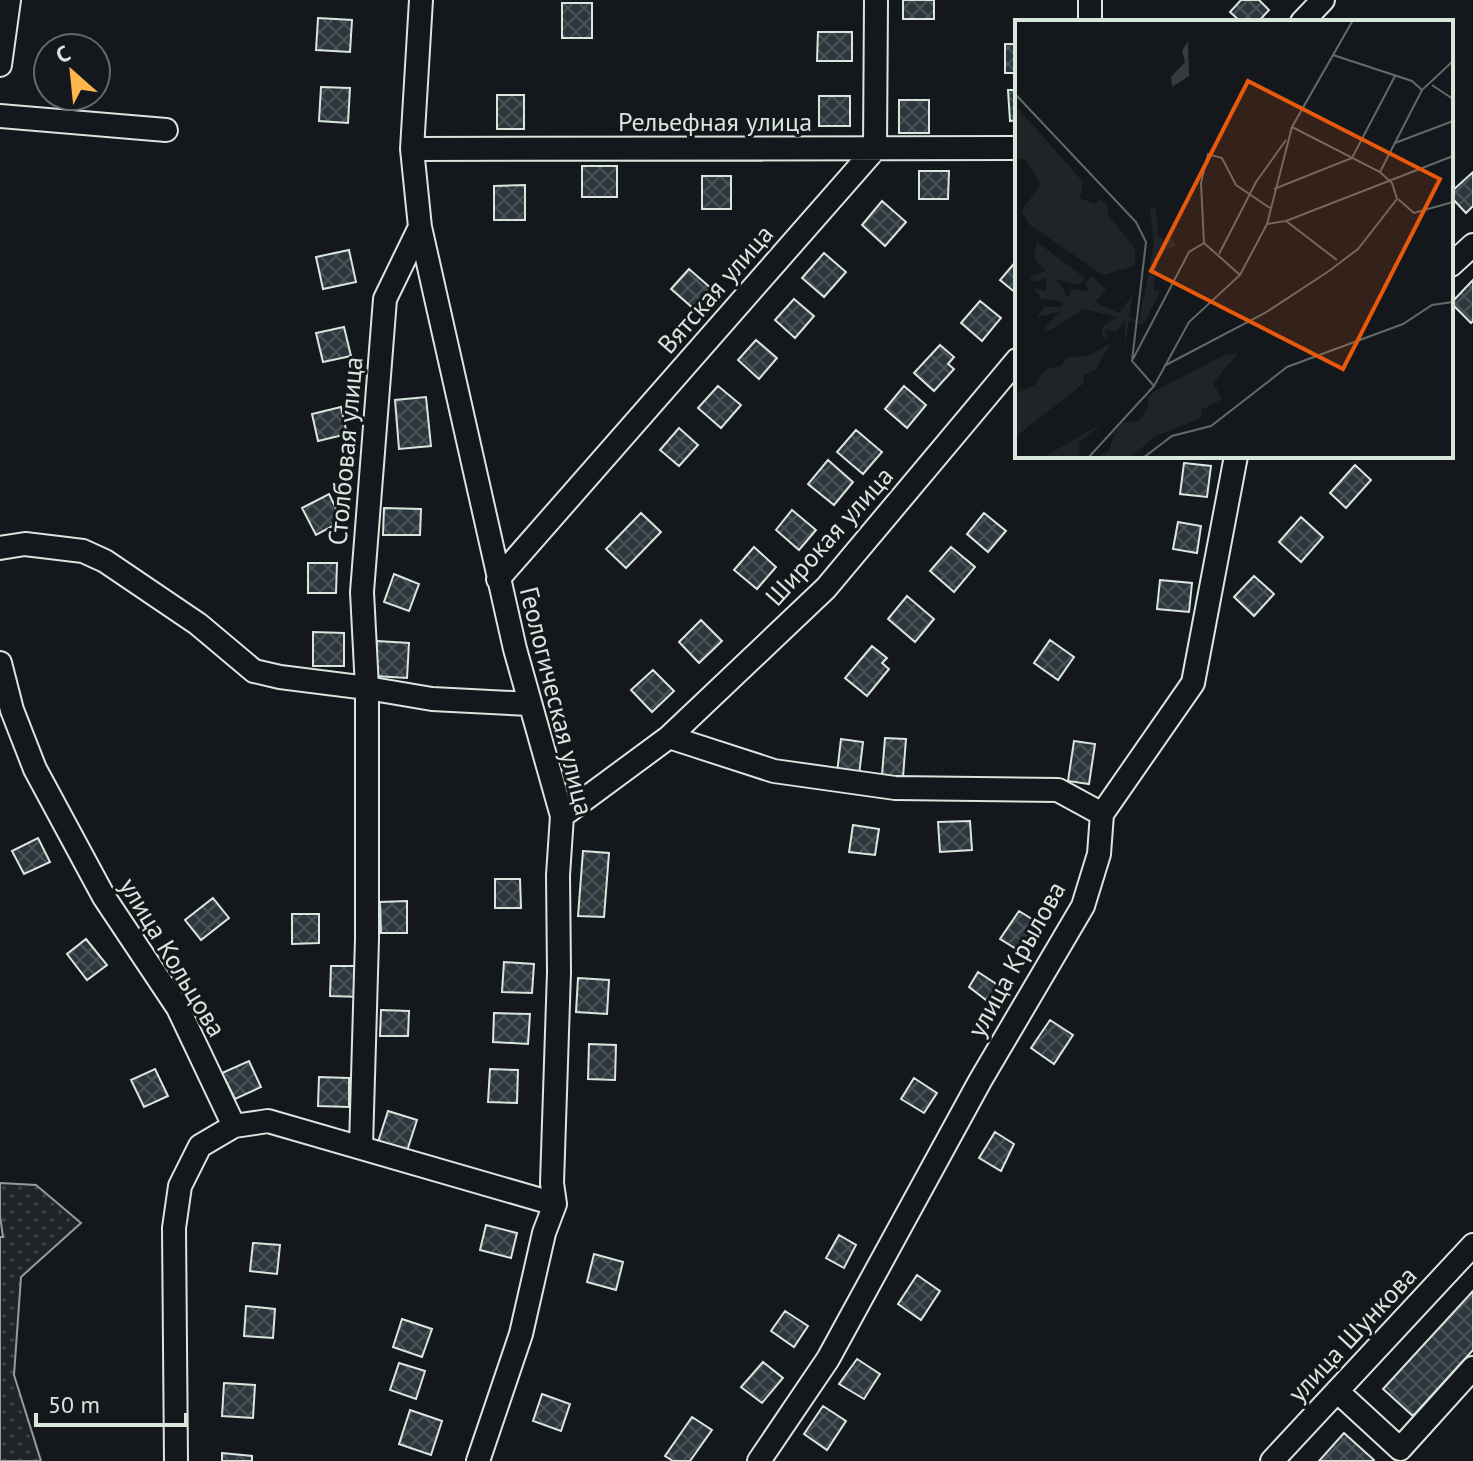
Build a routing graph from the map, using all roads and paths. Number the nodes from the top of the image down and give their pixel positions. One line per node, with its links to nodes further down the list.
1 (9, 0): 6 (street)
2 (421, 0): 10 (street, Геологическая улица)
3 (876, 0): 11 (street)
4 (1323, 0): 5 (street)
5 (1304, 20)
6 (0, 65)
7 (0, 116): 8 (street)
8 (166, 130)
9 (1015, 148): 11 (street, Рельефная улица)
10 (412, 149): 11 (street, Рельефная улица); 12 (street, Геологическая улица)
11 (875, 149): 18 (street, Вятская улица)
12 (420, 227): 18 (street, Геологическая улица); 20 (street, Столбовая улица)
13 (1473, 245): 14 (street)
14 (1453, 263)
15 (1015, 362): 22 (street, Широкая улица)
16 (1236, 458): 23 (street)
17 (0, 548): 20 (street)
18 (498, 579): 21 (street, Геологическая улица)
19 (0, 663): 25 (street, улица Кольцова)
20 (367, 688): 21 (street); 26 (street, Столбовая улица)
21 (530, 704): 24 (street, Геологическая улица)
22 (669, 737): 23 (street); 24 (street, Широкая улица)
23 (1102, 814): 34 (street, улица Крылова)
24 (562, 816): 27 (street, Геологическая улица)
25 (234, 1126): 26 (street); 32 (street)
26 (361, 1146): 27 (street)
27 (555, 1204): 33 (street, Геологическая улица)
28 (1473, 1245): 30 (street, улица Шункова)
29 (1473, 1368): 31 (street)
30 (1337, 1391): 31 (street); 35 (street, улица Шункова)
31 (1394, 1455)
32 (176, 1461)
33 (478, 1461)
34 (759, 1461)
35 (1272, 1461)

